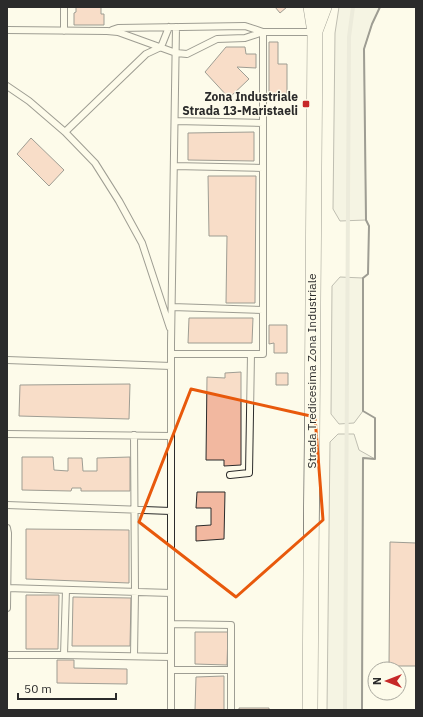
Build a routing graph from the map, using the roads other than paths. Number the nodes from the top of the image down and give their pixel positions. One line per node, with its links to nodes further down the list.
1 (64, 7): 6 (lane)
2 (311, 7): 9 (street)
3 (324, 7): 9 (street)
4 (173, 27): 7 (lane); 8 (lane); 10 (lane); 11 (lane)
5 (7, 30): 6 (lane)
6 (64, 31): 7 (lane)
7 (107, 31): 10 (lane)
8 (263, 32): 9 (lane); 11 (lane); 14 (lane)
9 (315, 32): 48 (street, Strada Tredicesima Zona Industriale)
10 (160, 47): 11 (lane); 15 (lane)
11 (176, 53): 13 (lane)
12 (7, 86): 15 (lane)
13 (175, 121): 14 (lane); 16 (lane)
14 (263, 123): 17 (lane)
15 (65, 132): 20 (lane)
16 (174, 166): 17 (lane); 18 (lane)
17 (263, 168): 19 (lane)
18 (172, 307): 19 (lane); 20 (lane)
19 (263, 310): 22 (lane)
20 (172, 333): 21 (lane)
21 (171, 354): 22 (lane); 24 (lane)
22 (251, 354): 28 (lane)
23 (7, 360): 24 (lane)
24 (171, 366): 27 (lane)
25 (7, 434): 26 (lane)
26 (134, 435): 27 (lane); 30 (lane)
27 (171, 436): 31 (lane)
28 (230, 475)
29 (7, 505): 30 (lane)
30 (134, 510): 31 (lane); 36 (lane)
31 (171, 511): 37 (lane)
32 (7, 528): 33 (lane)
33 (7, 569): 34 (lane)
34 (7, 588): 35 (lane); 38 (lane)
35 (66, 590): 36 (lane); 41 (lane)
36 (135, 592): 37 (lane); 42 (lane)
37 (171, 593): 39 (lane)
38 (7, 608)
39 (171, 624): 43 (lane); 45 (lane)
40 (7, 655): 41 (lane)
41 (64, 655): 42 (lane)
42 (134, 656): 43 (lane)
43 (171, 657): 44 (lane)
44 (171, 670): 45 (lane); 46 (lane)
45 (231, 670): 47 (lane)
46 (171, 710)
47 (230, 710)
48 (310, 710)

